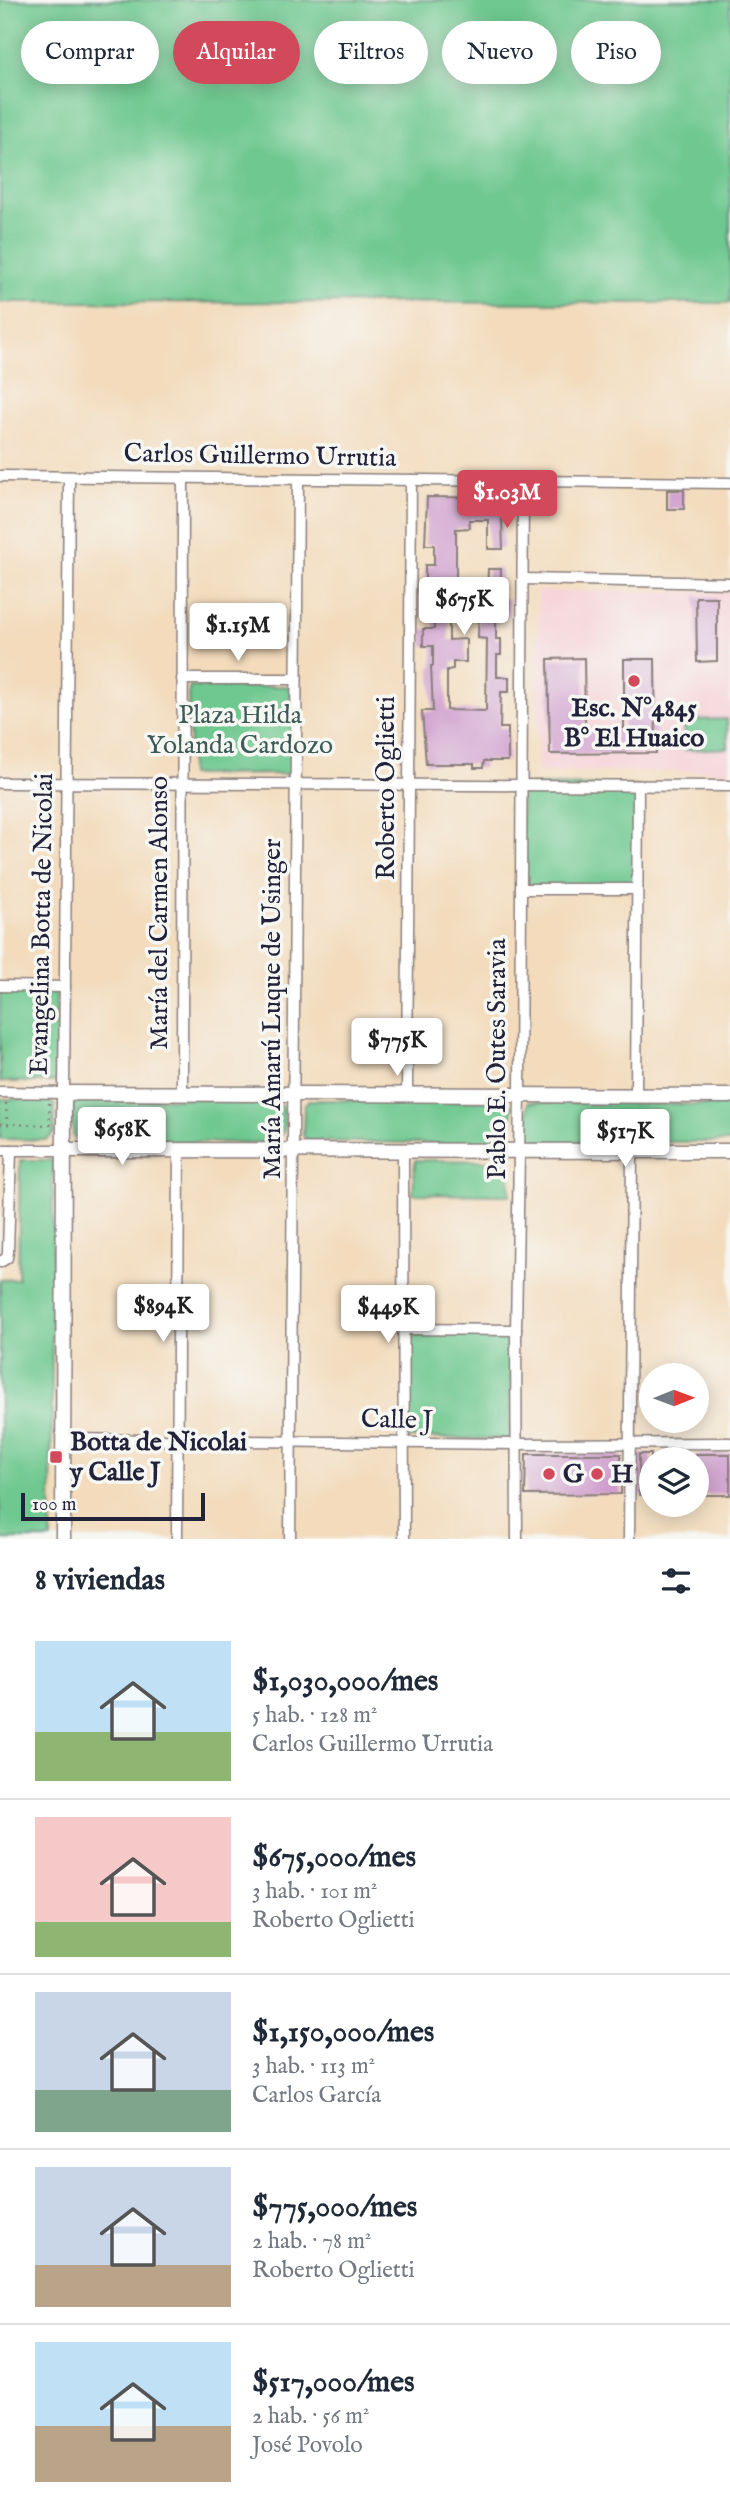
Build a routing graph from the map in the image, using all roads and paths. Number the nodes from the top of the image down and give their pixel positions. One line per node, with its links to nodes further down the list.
1 (0, 476): 2 (street, Carlos Guillermo Urrutia)
2 (69, 477): 3 (street, Carlos Guillermo Urrutia); 14 (street, Evangelina Botta de Nicolai)
3 (183, 479): 4 (street, Carlos Guillermo Urrutia); 10 (street, María del Carmen Alonso)
4 (298, 480): 5 (street, Carlos Guillermo Urrutia); 11 (street, María Amarú Luque de Usinger)
5 (411, 481): 6 (street, Carlos Guillermo Urrutia); 16 (street, Roberto Oglietti)
6 (523, 482): 7 (street, Carlos Guillermo Urrutia); 8 (street, Pablo E. Outes Saravia)
7 (730, 482)
8 (523, 579): 9 (street); 17 (street, Pablo E. Outes Saravia)
9 (730, 583)
10 (182, 679): 11 (street); 13 (street, María del Carmen Alonso)
11 (295, 679): 15 (street, María Amarú Luque de Usinger)
12 (0, 783): 14 (street)
13 (181, 783): 14 (street); 15 (street); 27 (street, María del Carmen Alonso)
14 (68, 784): 23 (street, Evangelina Botta de Nicolai)
15 (296, 784): 16 (street); 28 (street, María Amarú Luque de Usinger)
16 (408, 785): 17 (street); 29 (street, Roberto Oglietti)
17 (522, 785): 18 (street); 21 (street, Pablo E. Outes Saravia)
18 (638, 786): 19 (street); 20 (street)
19 (730, 786)
20 (637, 888): 21 (street); 31 (street)
21 (521, 889): 30 (street, Pablo E. Outes Saravia)
22 (0, 986): 23 (street)
23 (65, 987): 26 (street, Evangelina Botta de Nicolai)
24 (3, 1092): 25 (street); 34 (path)
25 (48, 1093): 26 (street); 35 (path)
26 (64, 1093): 27 (street); 35 (street, Evangelina Botta de Nicolai)
27 (182, 1094): 28 (street)
28 (294, 1095): 29 (street); 37 (street, María Amarú Luque de Usinger)
29 (407, 1095): 30 (street)
30 (520, 1095): 31 (street); 41 (street, Pablo E. Outes Saravia)
31 (636, 1096): 32 (street)
32 (730, 1096)
33 (0, 1124): 34 (path)
34 (7, 1124): 35 (path)
35 (57, 1126): 39 (street, Evangelina Botta de Nicolai)
36 (179, 1149): 37 (street); 39 (street); 48 (street)
37 (295, 1149): 40 (street); 49 (street, María Amarú Luque de Usinger)
38 (5, 1150): 39 (street); 44 (street)
39 (65, 1150): 47 (street, Evangelina Botta de Nicolai)
40 (403, 1150): 41 (street); 45 (street)
41 (519, 1150): 42 (street); 46 (street, Pablo E. Outes Saravia)
42 (632, 1151): 43 (street); 53 (street)
43 (730, 1151)
44 (0, 1262)
45 (404, 1329): 46 (street); 50 (street)
46 (516, 1330): 52 (street, Pablo E. Outes Saravia)
47 (63, 1439): 48 (street, Calle J); 54 (street, Evangelina Botta de Nicolai)
48 (178, 1440): 49 (street, Calle J); 55 (street)
49 (291, 1442): 50 (street, Calle J); 56 (street, María Amarú Luque de Usinger)
50 (404, 1443): 52 (street, Calle J); 57 (street)
51 (730, 1443): 53 (street, Calle J)
52 (517, 1444): 53 (street, Calle J); 58 (street, Pablo E. Outes Saravia)
53 (629, 1444): 59 (street)
54 (63, 1539)
55 (177, 1539)
56 (290, 1539)
57 (404, 1539)
58 (517, 1539)
59 (629, 1539)

